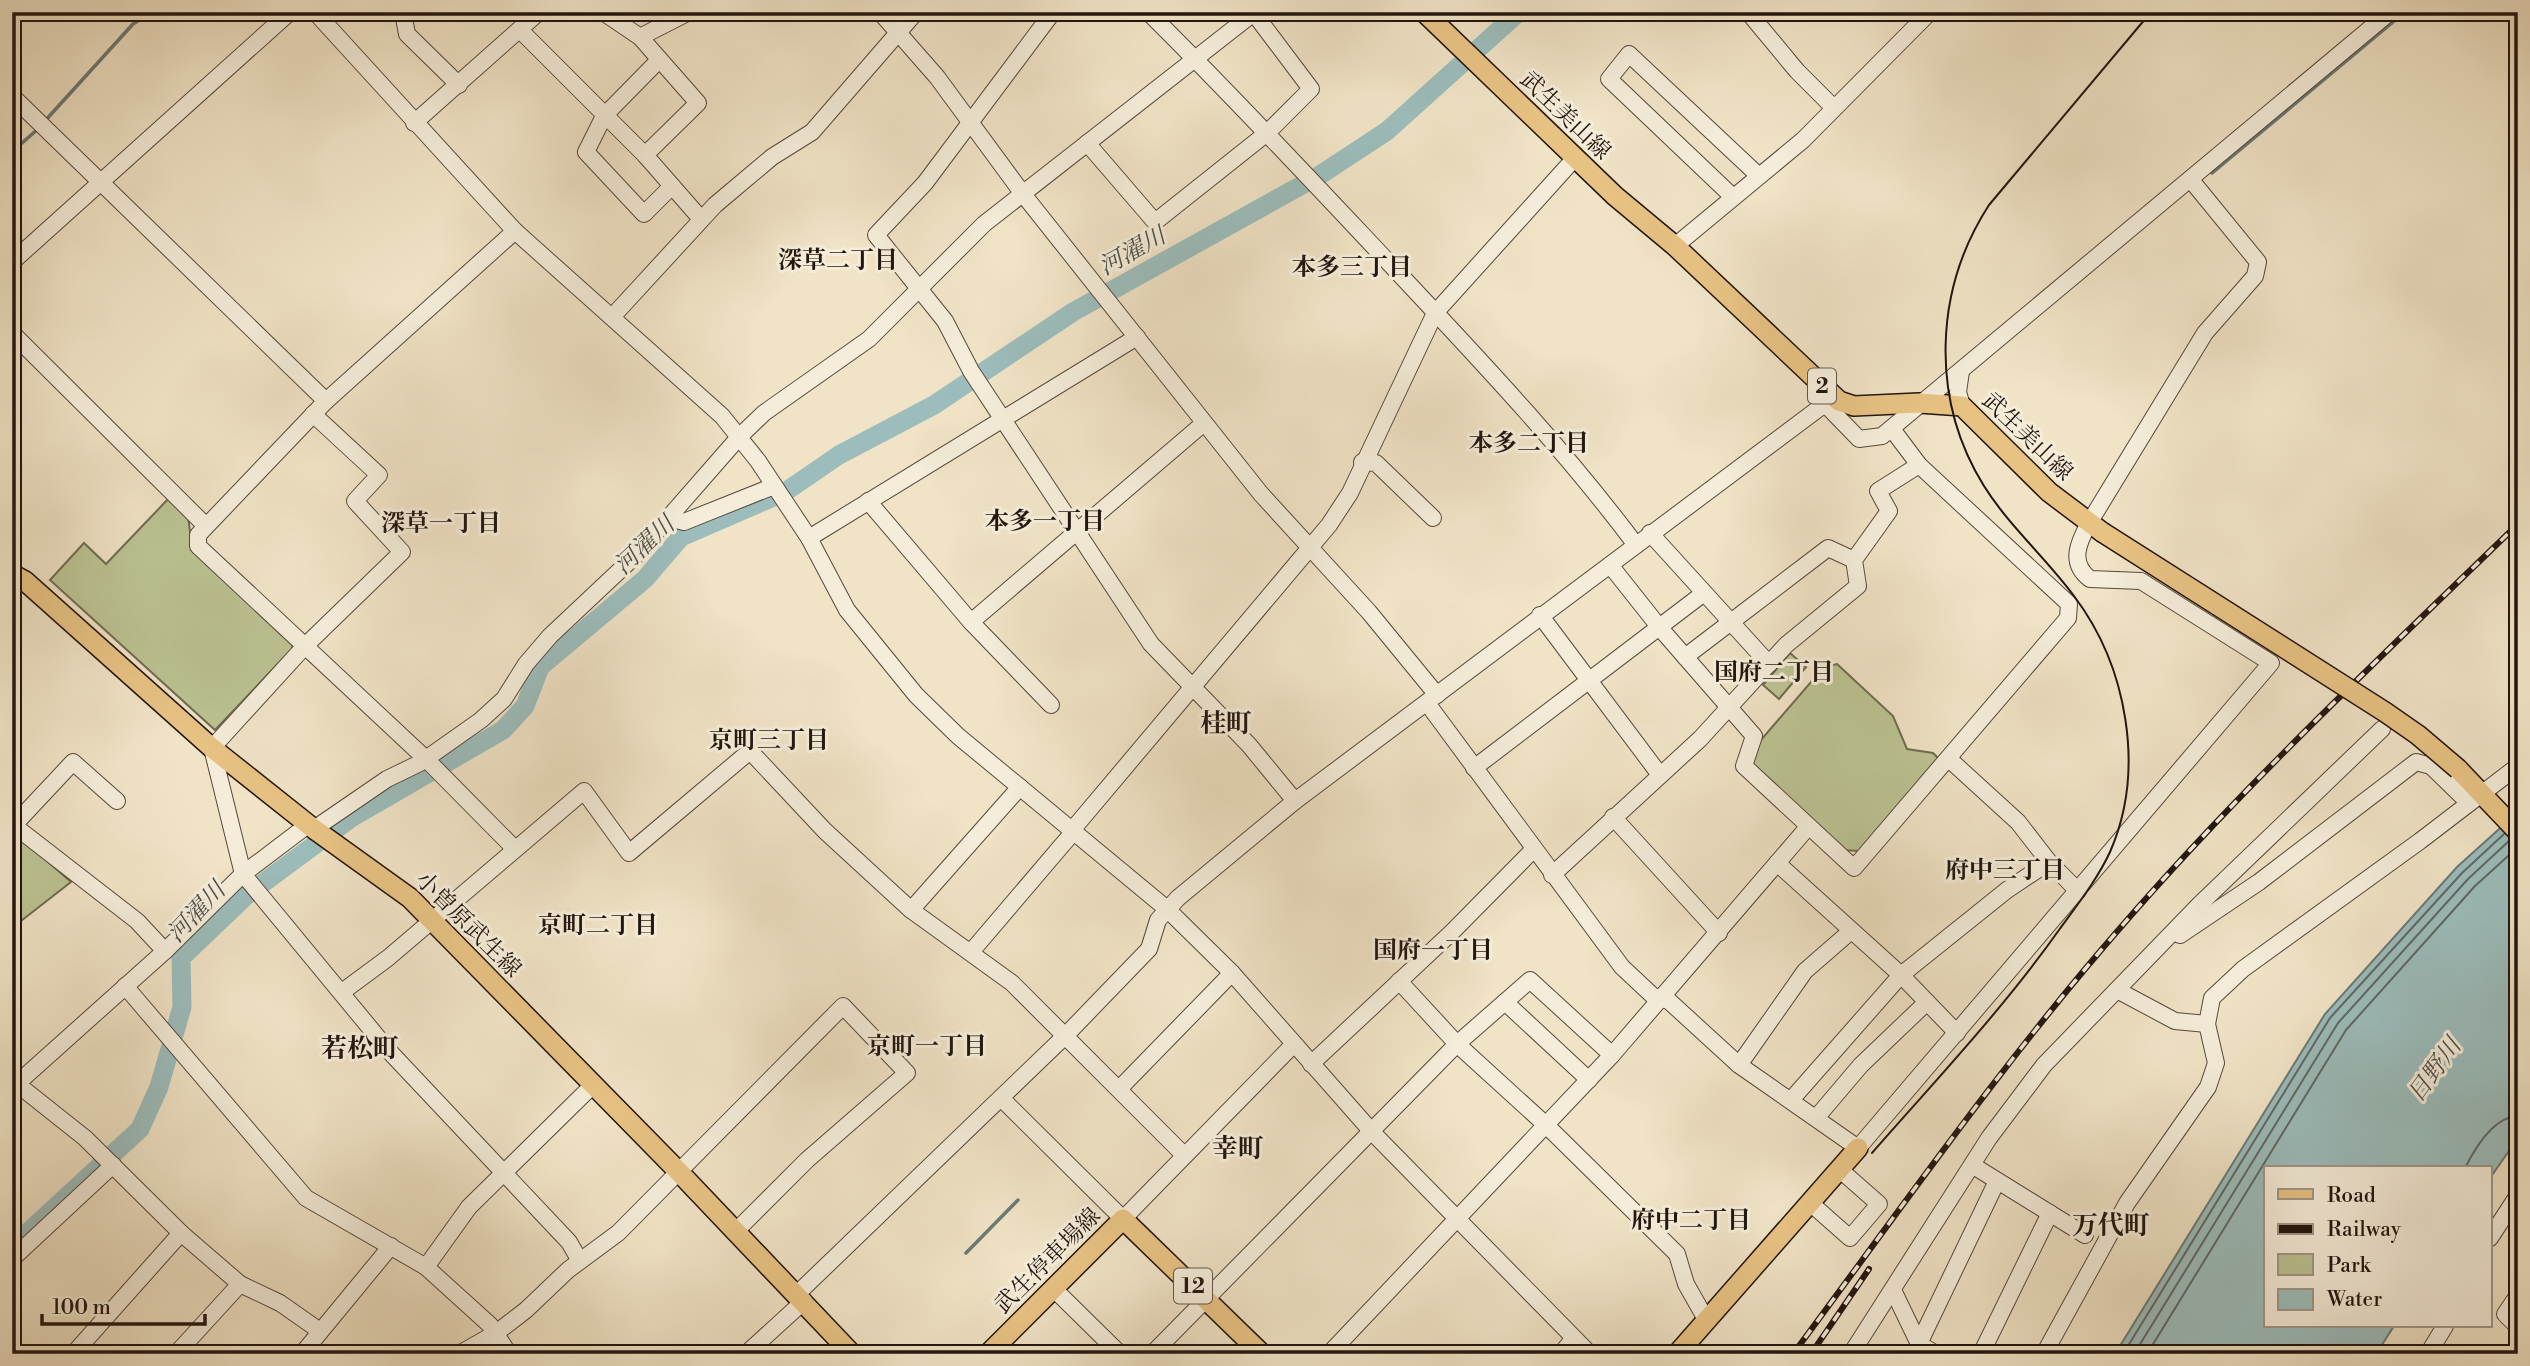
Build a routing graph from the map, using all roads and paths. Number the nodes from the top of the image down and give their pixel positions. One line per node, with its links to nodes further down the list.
1 (290, 12): 34 (street)
2 (316, 12): 26 (street)
3 (408, 12): 22 (street)
4 (539, 12): 17 (street)
5 (603, 12): 19 (street)
6 (690, 12): 19 (street)
7 (880, 12): 18 (street)
8 (916, 12): 18 (street)
9 (1053, 12): 27 (street)
10 (1148, 12): 21 (street)
11 (1254, 12): 21 (street); 28 (street)
12 (1424, 12): 31 (main road, 武生美山線 / 2)
13 (1771, 12): 16 (street)
14 (1930, 12): 24 (street)
15 (2390, 12): 33 (street)
16 (1753, 18): 24 (street)
17 (520, 30): 22 (street); 25 (street)
18 (900, 31): 27 (street); 38 (street)
19 (640, 37): 20 (street)
20 (659, 60): 25 (street); 30 (street)
21 (1194, 61): 28 (street); 29 (street)
22 (459, 85): 26 (street)
23 (12, 96): 34 (street)
24 (1834, 108): 32 (street)
25 (604, 116): 30 (street); 35 (street)
26 (414, 123): 39 (street)
27 (971, 125): 36 (street); 42 (street)
28 (1267, 133): 29 (street); 43 (street)
29 (1087, 143): 36 (street)
30 (645, 155): 35 (street)
31 (1575, 158): 40 (main road, 武生美山線 / 2); 43 (street)
32 (1759, 176): 37 (street); 37 (street)
33 (2190, 180): 47 (street); 64 (street)
34 (101, 183): 41 (street); 49 (street)
35 (672, 186): 38 (street)
36 (1023, 194): 42 (street); 46 (street)
37 (1733, 197): 40 (street)
38 (701, 219): 44 (street)
39 (516, 231): 44 (street); 49 (street)
40 (1675, 246): 48 (main road, 武生美山線 / 2)
41 (12, 262)
42 (919, 288): 53 (street); 56 (street)
43 (1435, 313): 57 (street); 68 (street)
44 (612, 317): 56 (street)
45 (12, 333): 63 (street)
46 (1138, 337): 53 (street); 54 (street)
47 (1961, 371): 50 (street); 51 (street)
48 (1829, 400): 50 (main road, 武生美山線 / 2); 55 (street); 66 (street)
49 (326, 401): 52 (street)
50 (1919, 403): 51 (main road, 武生美山線 / 2); 55 (street)
51 (1962, 406): 64 (main road, 武生美山線)
52 (313, 414): 63 (street); 78 (street)
53 (1003, 419): 60 (street); 65 (street)
54 (1204, 423): 65 (street); 69 (street)
55 (1892, 429): 58 (street)
56 (740, 436): 59 (street); 61 (street)
57 (1362, 462): 62 (street); 69 (street)
58 (1919, 465): 70 (street); 89 (street)
59 (774, 486): 61 (street); 67 (street)
60 (868, 501): 67 (street); 76 (street)
61 (670, 518): 88 (street)
62 (1433, 518)
63 (206, 526): 78 (street)
64 (2095, 528): 96 (main road, 武生美山線, bridge); 109 (street)
65 (1078, 532): 76 (street); 82 (street)
66 (1650, 533): 68 (street); 73 (street)
67 (809, 538): 93 (street)
68 (1636, 545): 71 (street)
69 (1311, 546): 82 (street); 83 (street)
70 (1854, 560): 75 (street); 80 (street)
71 (1610, 565): 74 (street); 77 (street)
72 (12, 574): 87 (main road, 小曽原武生線)
73 (1704, 593): 75 (street); 77 (street)
74 (1541, 615): 81 (street); 83 (street)
75 (1730, 621): 79 (street); 80 (street)
76 (971, 622): 84 (street)
77 (1660, 628): 79 (street); 81 (street)
78 (305, 646): 87 (street); 88 (street)
79 (1685, 657): 85 (street)
80 (1769, 664): 85 (street)
81 (1590, 682): 91 (street); 92 (street)
82 (1193, 686): 95 (street); 100 (street)
83 (1432, 699): 91 (street); 95 (street)
84 (1051, 705)
85 (1729, 709): 92 (street); 99 (street)
86 (2382, 729): 114 (street)
87 (212, 748): 101 (main road, 小曽原武生線); 107 (street)
88 (426, 759): 101 (street); 103 (street)
89 (1949, 759): 99 (street); 105 (street)
90 (2518, 766): 96 (street)
91 (1474, 768): 104 (street)
92 (1660, 775): 97 (street)
93 (1020, 787): 100 (street); 111 (street)
94 (117, 801): 98 (street)
95 (1294, 801): 110 (street)
96 (2481, 801): 102 (main road, 武生美山線); 114 (street); 127 (street)
97 (1612, 817): 108 (street); 115 (street)
98 (13, 824): 116 (street)
99 (1808, 827): 106 (street)
100 (1074, 829): 110 (street); 117 (street)
101 (317, 830): 107 (street); 112 (main road, 小曽原武生線)
102 (2518, 832)
103 (515, 849): 111 (street); 112 (street)
104 (1533, 850): 108 (street); 120 (street)
105 (2049, 862): 109 (street); 119 (street)
106 (1777, 863): 113 (street); 115 (street)
107 (243, 874): 116 (street); 123 (street)
108 (1552, 875): 124 (street)
109 (2078, 891): 128 (street)
110 (1167, 909): 118 (street); 129 (street)
111 (911, 910): 117 (street)
112 (432, 921): 123 (street); 136 (main road, 小曽原武生線)
113 (1851, 931): 119 (street); 134 (street)
114 (2176, 932): 122 (street)
115 (1719, 933): 124 (street)
116 (164, 951): 121 (street)
117 (971, 952): 129 (street)
118 (1233, 974): 130 (street); 138 (street)
119 (1901, 975): 126 (street); 140 (street)
120 (1399, 981): 131 (street); 133 (street)
121 (125, 986): 137 (street); 161 (street)
122 (2117, 990): 127 (street); 147 (street)
123 (342, 992): 148 (street)
124 (1664, 998): 132 (street); 134 (street)
125 (1505, 1002): 131 (street); 132 (street); 135 (street)
126 (1927, 1002): 128 (street); 141 (street)
127 (2207, 1024): 196 (street)
128 (1957, 1033): 144 (street)
129 (1066, 1035): 138 (street); 139 (street)
130 (1294, 1044): 133 (street); 145 (street)
131 (1457, 1044): 142 (street); 143 (street)
132 (1612, 1055): 135 (street)
133 (1311, 1064): 143 (street)
134 (1739, 1065): 140 (street)
135 (1589, 1080): 142 (street)
136 (594, 1084): 148 (street); 149 (main road, 小曽原武生線)
137 (15, 1086): 146 (street)
138 (1119, 1089): 145 (street)
139 (1001, 1098): 155 (street); 169 (street)
140 (1791, 1100): 141 (street)
141 (1816, 1118): 144 (street)
142 (1547, 1126): 156 (street); 171 (street)
143 (1373, 1133): 156 (street); 170 (street)
144 (1858, 1148): 171 (main road)
145 (1184, 1155): 155 (street)
146 (113, 1165): 158 (street); 162 (street)
147 (1972, 1165): 151 (street); 167 (street)
148 (502, 1171): 163 (street); 164 (street)
149 (679, 1171): 157 (main road, 小曽原武生線); 157 (street); 163 (street)
150 (1846, 1175): 153 (street)
151 (1997, 1181): 154 (street); 177 (street)
152 (2518, 1195): 160 (street)
153 (1816, 1208)
154 (2049, 1213): 159 (street); 195 (street)
155 (1122, 1219): 166 (main road, 武生停車場線); 170 (main road, 武生停車場線 / 12)
156 (1457, 1220): 176 (street); 189 (street)
157 (736, 1231): 169 (main road, 小曽原武生線)
158 (181, 1233): 165 (street); 178 (street)
159 (2085, 1235)
160 (2492, 1235)
161 (391, 1246): 164 (street); 174 (street)
162 (12, 1259)
163 (580, 1261): 175 (street)
164 (426, 1267): 175 (street)
165 (240, 1284): 174 (street); 179 (street)
166 (1053, 1288): 185 (main road, 武生停車場線); 186 (street)
167 (1893, 1290): 177 (street); 193 (street)
168 (2518, 1295): 172 (street)
169 (800, 1297): 183 (street); 184 (main road, 小曽原武生線)
170 (1208, 1301): 187 (street); 188 (main road, 武生停車場線 / 12)
171 (1707, 1321): 192 (main road)
172 (2518, 1327)
173 (2444, 1328): 197 (street)
174 (320, 1331): 180 (street)
175 (496, 1333): 181 (street); 182 (street)
176 (1573, 1339): 190 (street); 191 (street)
177 (1917, 1349): 194 (street)
178 (75, 1352)
179 (176, 1354)
180 (302, 1354)
181 (459, 1354)
182 (509, 1354)
183 (746, 1354)
184 (852, 1354)
185 (988, 1354)
186 (1120, 1354)
187 (1152, 1354)
188 (1262, 1354)
189 (1329, 1354)
190 (1561, 1354)
191 (1590, 1354)
192 (1677, 1354)
193 (1851, 1354)
194 (1936, 1354)
195 (1982, 1354)
196 (2044, 1354)
197 (2428, 1354)

